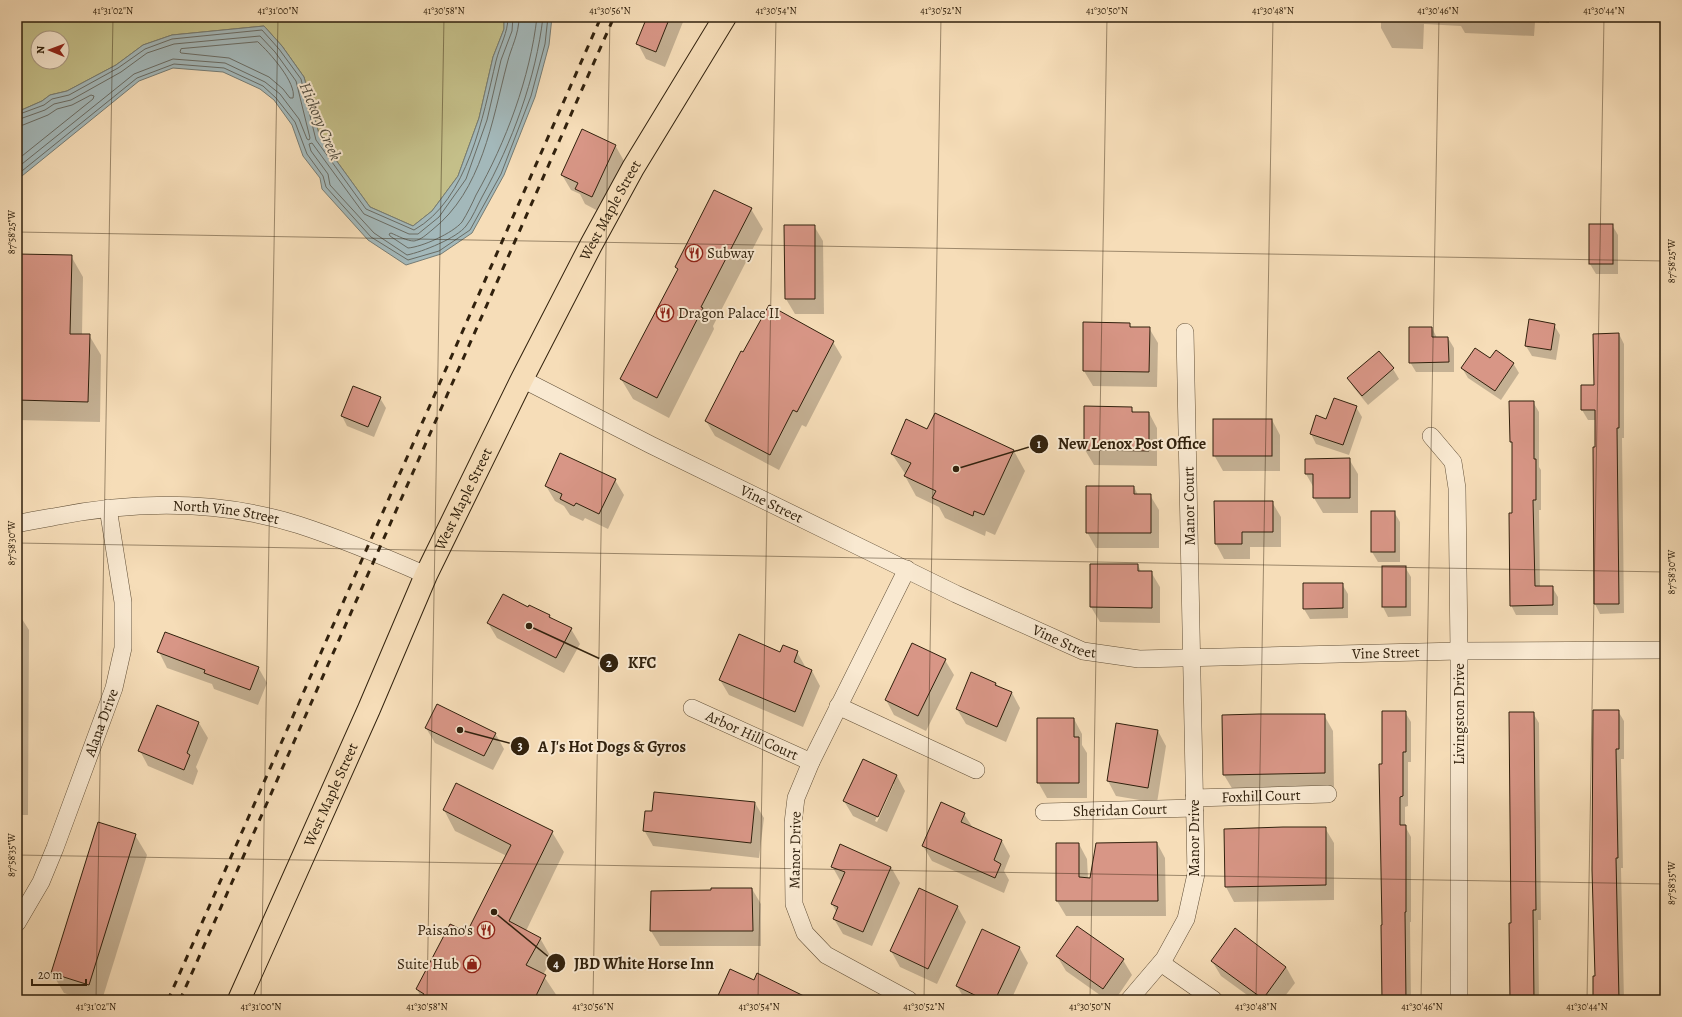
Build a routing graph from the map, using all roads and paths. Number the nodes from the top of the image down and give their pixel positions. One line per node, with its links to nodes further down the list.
1 (725, 17): 3 (main road, West Maple Street)
2 (1185, 332): 11 (street, Manor Court)
3 (522, 379): 7 (street, Vine Street); 8 (main road, West Maple Street)
4 (1431, 436): 10 (street, Livingston Drive)
5 (108, 508): 6 (street, North Vine Street); 8 (street, North Vine Street); 19 (street, Alana Drive)
6 (17, 524)
7 (907, 569): 11 (street, Vine Street); 12 (street, Manor Drive)
8 (426, 575): 21 (main road, West Maple Street)
9 (1665, 650): 10 (street, Vine Street)
10 (1459, 651): 11 (street, Vine Street); 25 (street, Livingston Drive)
11 (1193, 657): 17 (street, Manor Drive)
12 (838, 706): 14 (street, Manor Drive); 15 (street)
13 (692, 708): 14 (street, Arbor Hill Court)
14 (811, 762): 22 (street, Manor Drive)
15 (976, 770)
16 (1328, 794): 17 (street, Foxhill Court)
17 (1194, 803): 18 (street, Sheridan Court); 20 (street, Manor Drive)
18 (1044, 812)
19 (17, 923)
20 (1161, 963): 23 (street, Manor Drive); 24 (street)
21 (239, 1000)
22 (909, 1000)
23 (1129, 1000)
24 (1214, 1000)
25 (1460, 1000)

